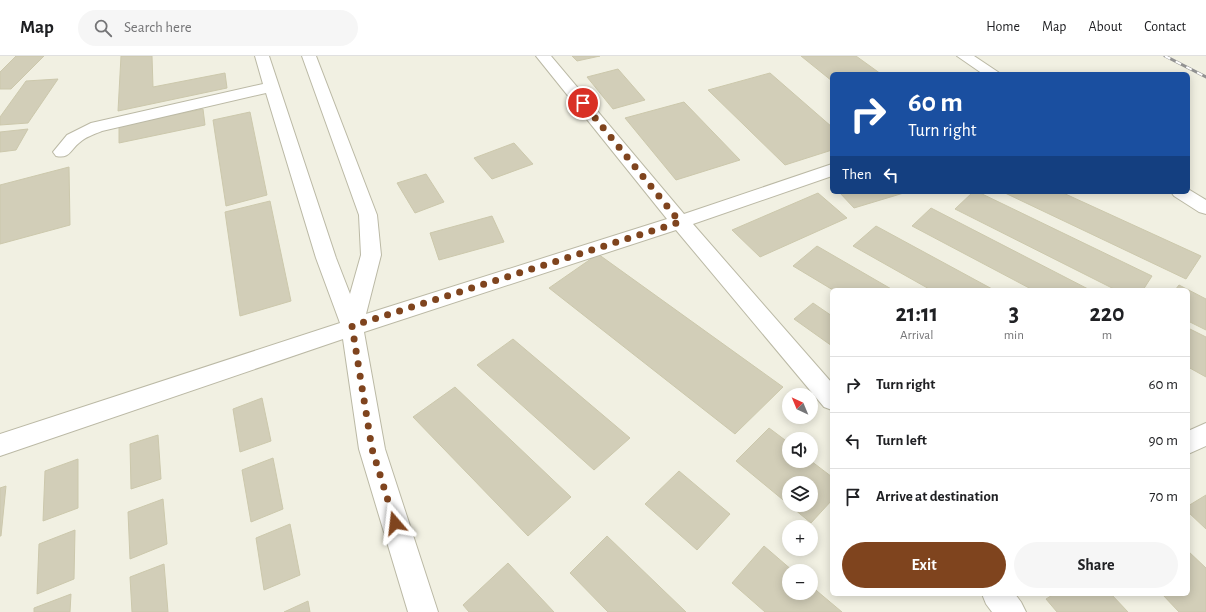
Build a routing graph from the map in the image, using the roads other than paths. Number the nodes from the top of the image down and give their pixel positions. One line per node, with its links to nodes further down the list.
1 (262, 56): 6 (lane)
2 (309, 56): 12 (lane)
3 (544, 56): 11 (lane)
4 (964, 56): 5 (lane)
5 (990, 72)
6 (272, 87): 7 (lane); 12 (lane)
7 (62, 152)
8 (830, 171): 11 (lane)
9 (1183, 194): 10 (lane)
10 (1206, 208)
11 (680, 222): 12 (lane); 13 (lane)
12 (352, 326): 16 (lane); 18 (lane)
13 (830, 398)
14 (1206, 434): 15 (lane)
15 (1190, 442)
16 (0, 445)
17 (998, 596): 19 (lane)
18 (423, 612)
19 (1011, 612)

